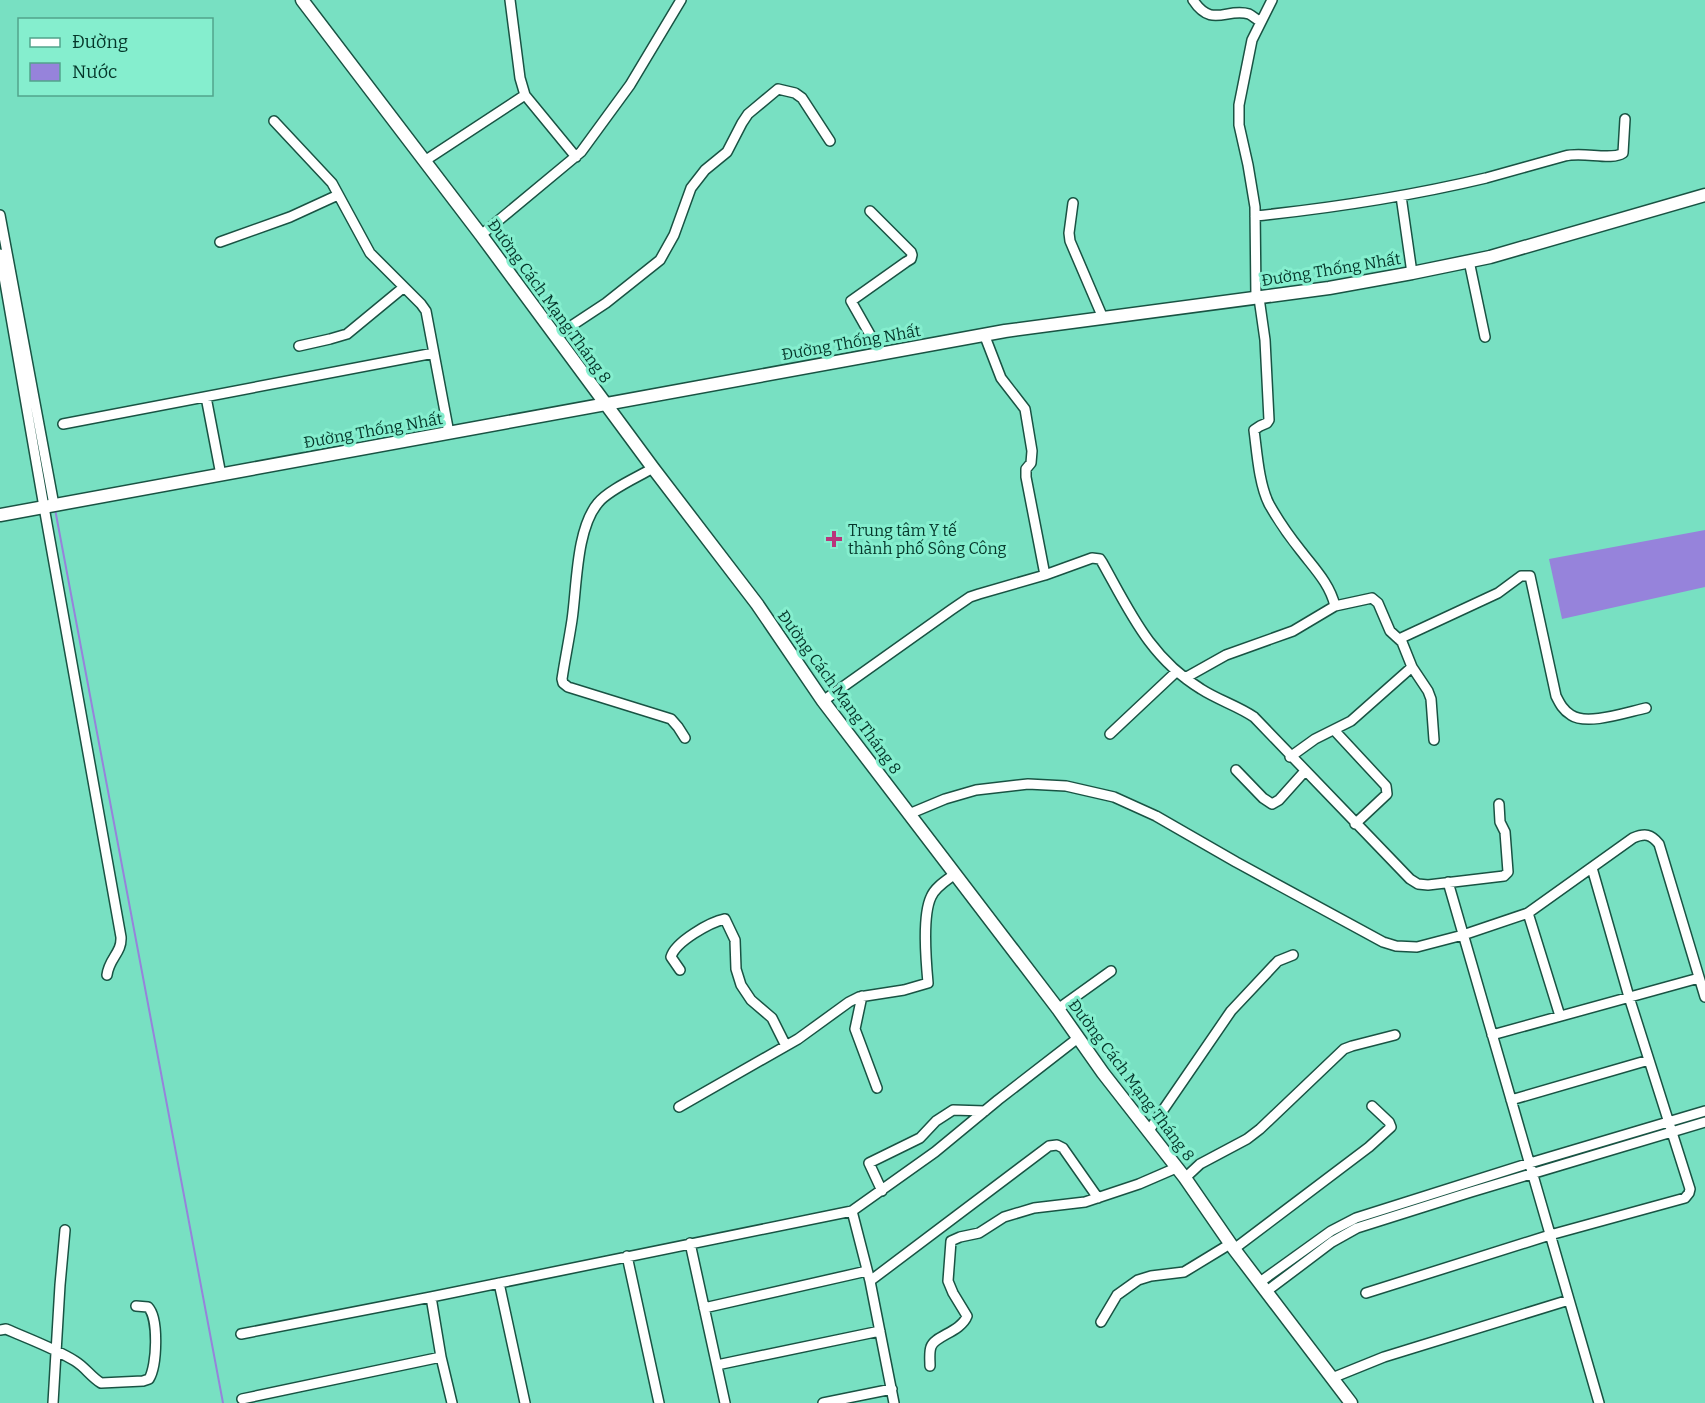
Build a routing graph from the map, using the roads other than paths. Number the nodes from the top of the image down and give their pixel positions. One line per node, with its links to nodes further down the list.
1 (302, 0): 12 (street, Đường Cách Mạng Tháng 8)
2 (510, 0): 7 (street)
3 (681, 0): 11 (street)
4 (1193, 0): 6 (street)
5 (1272, 0): 6 (street)
6 (1261, 22): 19 (street)
7 (525, 95): 11 (street); 12 (street)
8 (1624, 119): 15 (street)
9 (274, 121): 13 (street)
10 (830, 141): 29 (street)
11 (576, 156): 20 (street)
12 (426, 160): 20 (street, Đường Cách Mạng Tháng 8)
13 (338, 195): 21 (street); 25 (street)
14 (1705, 195): 23 (street, Đường Thống Nhất)
15 (1401, 196): 19 (street); 24 (street)
16 (1073, 203): 27 (street)
17 (870, 211): 33 (street)
18 (0, 215): 40 (street)
19 (1256, 216): 26 (street)
20 (481, 235): 29 (street, Đường Cách Mạng Tháng 8)
21 (219, 242)
22 (0, 254): 40 (street)
23 (1469, 261): 24 (street, Đường Thống Nhất); 30 (street)
24 (1413, 273): 26 (street, Đường Thống Nhất)
25 (404, 287): 31 (street); 32 (street)
26 (1257, 298): 27 (street, Đường Thống Nhất); 43 (street)
27 (1103, 318): 28 (street, Đường Thống Nhất)
28 (984, 334): 33 (street, Đường Thống Nhất); 42 (street)
29 (556, 336): 35 (street, Đường Cách Mạng Tháng 8)
30 (1485, 337)
31 (299, 346)
32 (434, 353): 34 (street); 37 (street)
33 (881, 354): 35 (street, Đường Thống Nhất)
34 (206, 397): 36 (street); 39 (street)
35 (605, 404): 37 (street, Đường Thống Nhất); 38 (street, Đường Cách Mạng Tháng 8)
36 (63, 424)
37 (449, 433): 39 (street, Đường Thống Nhất)
38 (652, 468): 47 (street, Đường Cách Mạng Tháng 8); 51 (street)
39 (221, 475): 40 (street, Đường Thống Nhất)
40 (49, 506): 41 (street, Đường Thống Nhất); 67 (street)
41 (0, 515)
42 (1045, 575): 46 (street); 47 (street)
43 (1335, 606): 44 (street); 46 (street)
44 (1399, 639): 45 (street); 48 (street)
45 (1412, 667): 49 (street); 52 (street)
46 (1181, 675): 50 (street); 53 (street)
47 (824, 701): 57 (street, Đường Cách Mạng Tháng 8)
48 (1646, 708)
49 (1334, 730): 53 (street); 58 (street)
50 (1110, 734)
51 (685, 738)
52 (1434, 740)
53 (1290, 757): 55 (street)
54 (1236, 770): 55 (street)
55 (1305, 771): 58 (street)
56 (1499, 804): 61 (street)
57 (909, 813): 60 (street, Đường Cách Mạng Tháng 8); 63 (street)
58 (1355, 824): 61 (street)
59 (1592, 868): 62 (street); 68 (street); 70 (street)
60 (955, 873): 69 (street); 72 (street, Đường Cách Mạng Tháng 8)
61 (1448, 882): 63 (street)
62 (1528, 913): 63 (street); 73 (street)
63 (1464, 935): 75 (street)
64 (1293, 955): 87 (street)
65 (680, 970): 77 (street)
66 (1111, 971): 72 (street)
67 (107, 975)
68 (1699, 978): 70 (street); 71 (street)
69 (862, 996): 77 (street); 79 (street)
70 (1629, 997): 73 (street); 78 (street)
71 (1705, 997)
72 (1058, 1009): 76 (street, Đường Cách Mạng Tháng 8)
73 (1560, 1016): 75 (street)
74 (1395, 1035): 90 (street)
75 (1492, 1035): 80 (street)
76 (1078, 1038): 84 (street); 87 (street, Đường Cách Mạng Tháng 8)
77 (786, 1046): 82 (street)
78 (1649, 1060): 80 (street); 85 (street)
79 (877, 1088)
80 (1511, 1100): 89 (street)
81 (1372, 1106): 99 (street)
82 (679, 1107)
83 (1705, 1110): 85 (street)
84 (985, 1111): 93 (street); 93 (street)
85 (1668, 1122): 88 (street); 89 (street)
86 (1705, 1122): 88 (street)
87 (1148, 1131): 90 (street, Đường Cách Mạng Tháng 8)
88 (1672, 1132): 91 (street); 97 (street)
89 (1530, 1163): 91 (street); 92 (street)
90 (1180, 1173): 94 (street); 99 (street, Đường Cách Mạng Tháng 8)
91 (1533, 1173): 92 (street); 97 (street)
92 (1469, 1187): 103 (street)
93 (882, 1191): 95 (street)
94 (1098, 1198): 101 (street); 116 (street)
95 (852, 1211): 98 (street); 101 (street)
96 (65, 1230): 113 (street)
97 (1550, 1235): 104 (street); 106 (street)
98 (690, 1243): 100 (street); 108 (street)
99 (1232, 1247): 103 (street, Đường Cách Mạng Tháng 8); 109 (street)
100 (627, 1256): 102 (street); 123 (street)
101 (869, 1276): 108 (street); 111 (street)
102 (499, 1283): 105 (street); 122 (street)
103 (1263, 1286): 117 (street, Đường Cách Mạng Tháng 8)
104 (1366, 1293)
105 (430, 1298): 112 (street); 114 (street)
106 (1569, 1300): 117 (street); 128 (street)
107 (136, 1306): 113 (street)
108 (705, 1308): 115 (street)
109 (1101, 1323)
110 (0, 1330): 113 (street)
111 (880, 1331): 115 (street); 118 (street)
112 (241, 1334)
113 (55, 1350): 120 (street)
114 (441, 1357): 119 (street); 121 (street)
115 (717, 1365): 124 (street)
116 (930, 1366)
117 (1332, 1378): 127 (street, Đường Cách Mạng Tháng 8)
118 (892, 1389): 125 (street); 126 (street)
119 (242, 1399)
120 (53, 1403)
121 (452, 1403)
122 (525, 1403)
123 (659, 1403)
124 (725, 1403)
125 (824, 1403)
126 (894, 1403)
127 (1351, 1403)
128 (1599, 1403)

